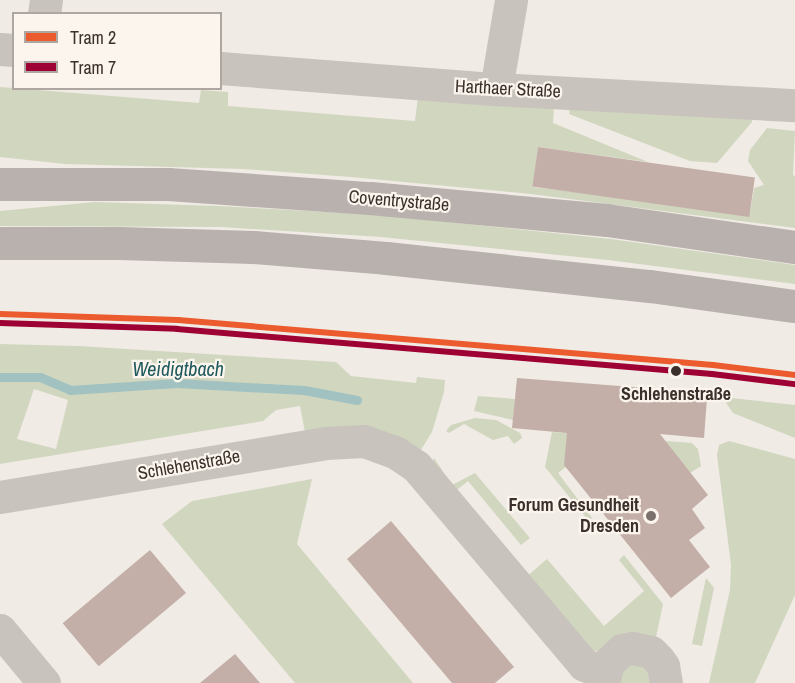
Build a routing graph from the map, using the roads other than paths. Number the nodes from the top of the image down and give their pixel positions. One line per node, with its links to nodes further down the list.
1 (511, 0): 3 (street)
2 (222, 68): 3 (street, Harthaer Straße)
3 (496, 89): 4 (street, Harthaer Straße)
4 (795, 105)
5 (0, 184): 7 (main road, Coventrystraße)
6 (0, 243): 8 (main road)
7 (795, 247)
8 (795, 306)
9 (0, 497): 11 (street, Schlehenstraße)
10 (0, 630): 12 (street)
11 (603, 677): 13 (street, Schlehenstraße)
12 (44, 683)
13 (666, 683)

